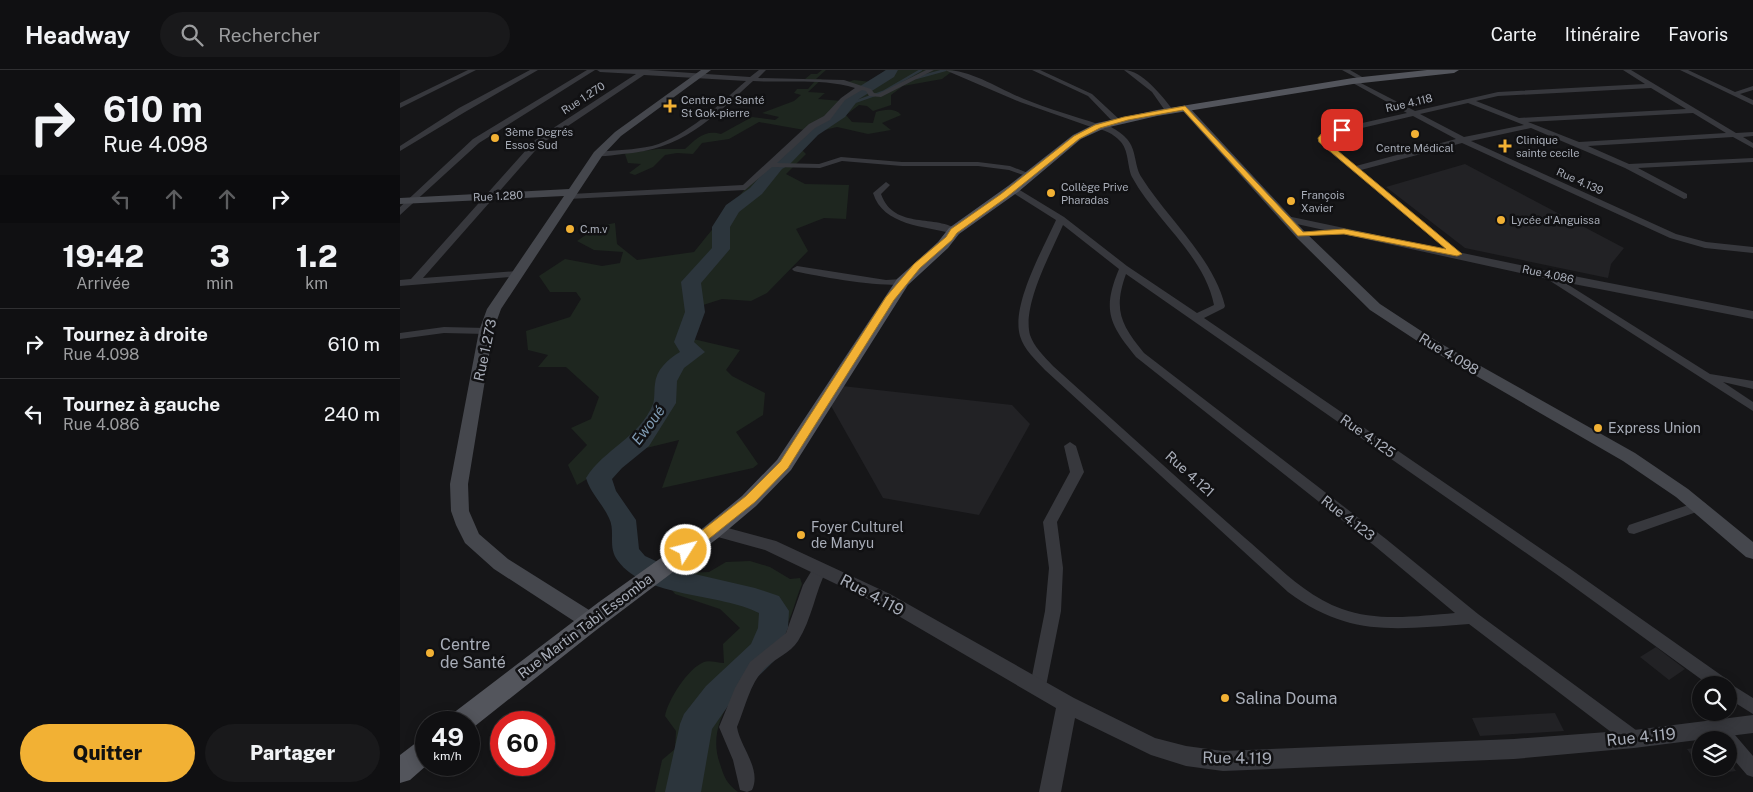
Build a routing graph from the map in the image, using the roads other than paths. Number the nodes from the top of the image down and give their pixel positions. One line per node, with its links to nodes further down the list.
1 (473, 70): 24 (street)
2 (535, 70): 38 (street)
3 (592, 70): 50 (street)
4 (600, 70): 13 (street)
5 (763, 70): 17 (street)
6 (931, 70): 19 (street)
7 (948, 70): 31 (street)
8 (1035, 70): 30 (street)
9 (1127, 70): 26 (street)
10 (1454, 70): 14 (main road, Rue Martin Tabi Essomba)
11 (1626, 70): 18 (street)
12 (1683, 70): 21 (street)
13 (645, 71): 15 (street); 49 (street, Rue 1.270)
14 (1436, 71): 16 (main road, Rue Martin Tabi Essomba)
15 (703, 73): 17 (street); 39 (main road, Rue 1.273)
16 (1354, 77): 25 (main road, Rue Martin Tabi Essomba); 28 (street, Rue 4.139)
17 (752, 79): 19 (street); 39 (street)
18 (1653, 86): 22 (street, Rue 4.118); 27 (street)
19 (860, 88): 41 (street, Rue 1.280)
20 (1753, 88): 21 (street)
21 (1735, 94): 23 (street)
22 (1468, 100): 28 (street, Rue 4.118); 29 (street)
23 (1753, 103)
24 (400, 106)
25 (1185, 108): 26 (main road, Rue Martin Tabi Essomba); 52 (main road, Rue 4.098)
26 (1169, 110): 30 (main road, Rue Martin Tabi Essomba)
27 (1693, 110): 29 (street); 33 (street)
28 (1411, 114): 35 (street, Rue 4.139); 43 (street, Rue 4.118)
29 (1516, 120): 32 (street)
30 (1117, 121): 31 (main road, Rue Martin Tabi Essomba)
31 (1099, 126): 44 (main road, Rue Martin Tabi Essomba); 66 (street)
32 (1530, 126): 35 (street); 36 (street)
33 (1731, 134): 34 (street); 36 (street); 37 (street)
34 (1753, 134)
35 (1463, 140): 43 (street); 56 (street, Rue 4.139)
36 (1578, 144): 42 (street)
37 (1753, 146)
38 (400, 150)
39 (598, 154): 47 (main road, Rue 1.273)
40 (1753, 160): 42 (street)
41 (771, 165): 44 (street); 47 (street, Rue 1.280)
42 (1628, 166): 48 (street)
43 (1356, 169): 57 (street, Rue 4.118)
44 (1029, 175): 46 (main road, Rue Martin Tabi Essomba)
45 (886, 185): 53 (street)
46 (1013, 189): 51 (street, Rue 4.125); 53 (main road, Rue Martin Tabi Essomba)
47 (573, 194): 49 (main road, Rue 1.280); 60 (main road, Rue 1.273)
48 (1684, 196)
49 (487, 200): 50 (main road, Rue 1.280); 62 (street, Rue 1.270)
50 (404, 205)
51 (1061, 219): 58 (street, Rue 4.125); 78 (street, Rue 4.121)
52 (1287, 219): 54 (street, Rue 4.086); 55 (main road, Rue 4.098)
53 (954, 231): 63 (main road, Rue Martin Tabi Essomba)
54 (1344, 232): 55 (street, Rue 4.086); 57 (street, Rue 4.086)
55 (1301, 235): 73 (main road, Rue 4.098)
56 (1753, 250)
57 (1457, 254): 61 (street, Rue 4.086)
58 (1124, 268): 66 (street, Rue 4.125); 78 (street, Rue 4.123)
59 (797, 269): 63 (street)
60 (518, 274): 62 (street); 67 (main road, Rue 1.273)
61 (1548, 275): 65 (street, Rue 4.086); 69 (street)
62 (414, 282): 64 (street)
63 (902, 282): 75 (main road, Rue Martin Tabi Essomba)
64 (400, 283)
65 (1753, 315)
66 (1196, 318): 80 (street, Rue 4.125)
67 (486, 331): 68 (street); 79 (main road, Rue 1.273)
68 (400, 336)
69 (1708, 376): 70 (street); 71 (street)
70 (1753, 385)
71 (1753, 407)
72 (1070, 446): 81 (street)
73 (1700, 506): 74 (street); 76 (main road, Rue 4.098)
74 (1634, 529)
75 (714, 530): 77 (street, Rue 4.119); 79 (main road, Rue Martin Tabi Essomba)
76 (1753, 552)
77 (820, 569): 81 (street, Rue 4.119); 94 (street)
78 (1472, 618): 89 (street, Rue 4.123)
79 (590, 621): 85 (main road, Rue Martin Tabi Essomba)
80 (1709, 676)
81 (1038, 686): 83 (street, Rue 4.119)
82 (1737, 696): 84 (street)
83 (1067, 704): 89 (street, Rue 4.119); 95 (street)
84 (1753, 707)
85 (475, 711)
86 (1753, 724): 87 (street, Rue 4.119)
87 (1737, 731)
88 (1692, 738): 89 (street, Rue 4.119)
89 (1634, 739)
90 (1737, 751): 92 (street)
91 (415, 758): 93 (main road)
92 (1753, 769)
93 (400, 770)
94 (746, 784)
95 (1050, 792)

